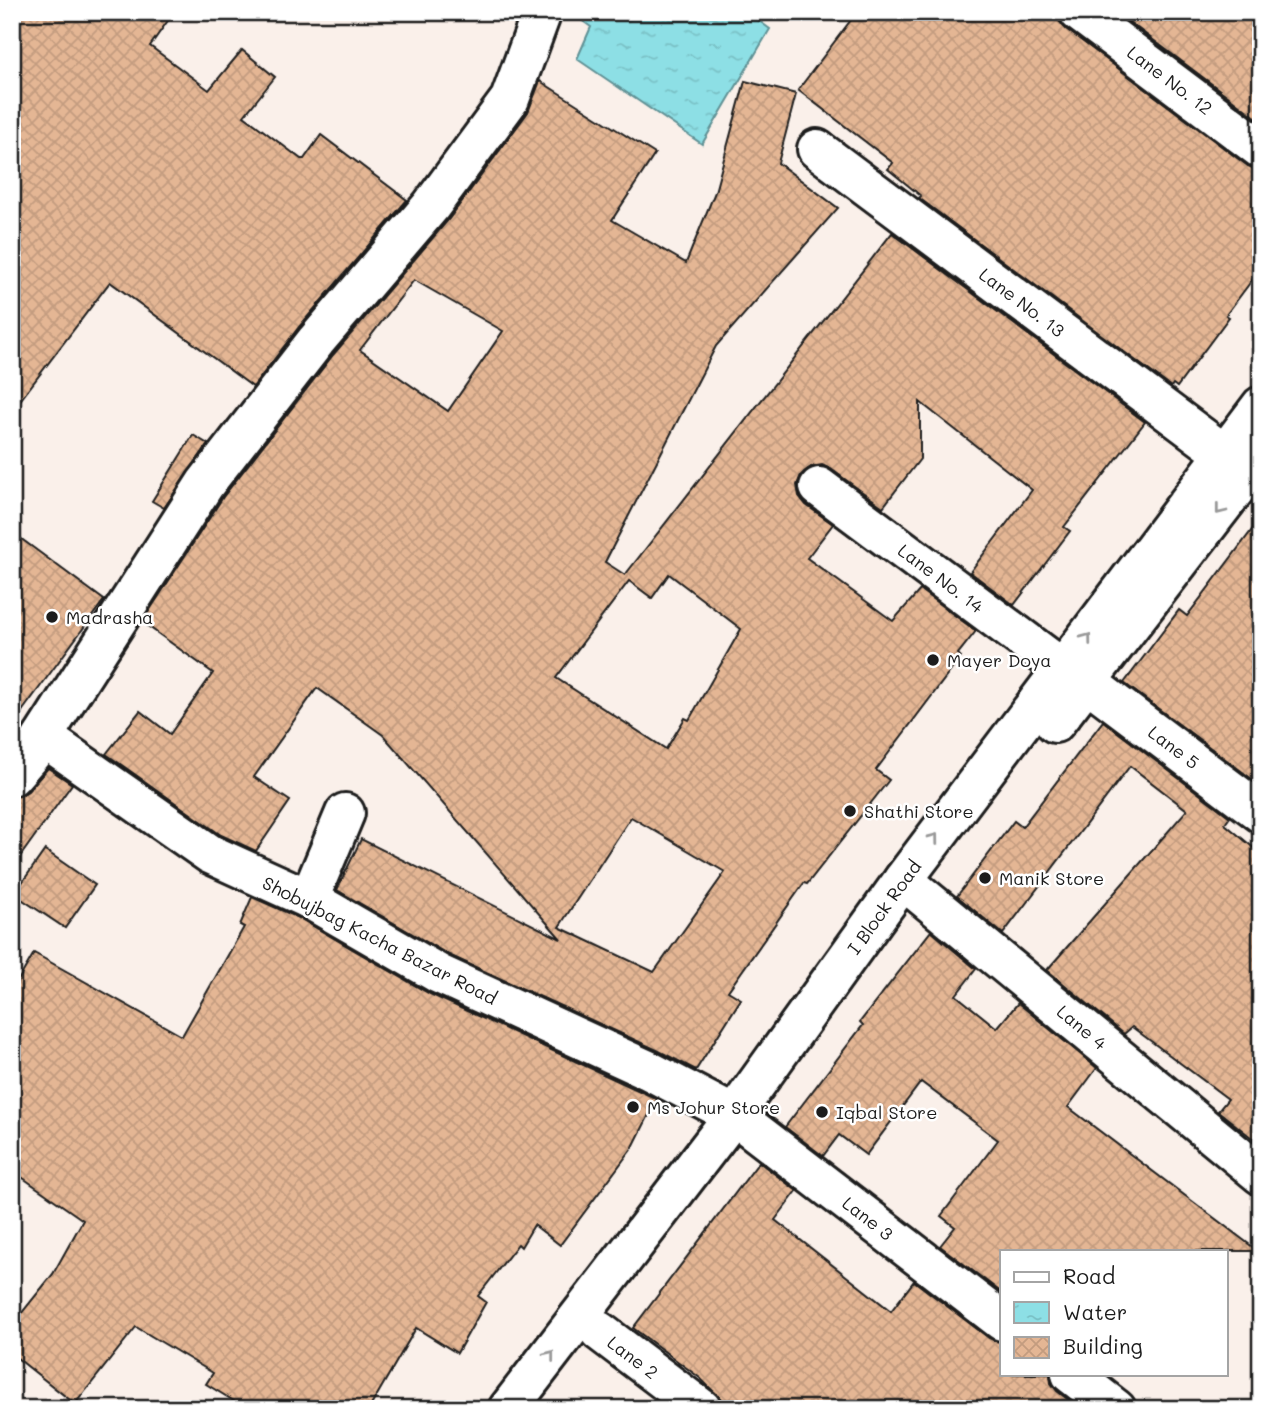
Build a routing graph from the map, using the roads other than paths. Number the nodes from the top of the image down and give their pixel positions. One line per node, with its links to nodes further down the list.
1 (542, 12): 9 (street)
2 (1079, 12): 4 (street, Lane No. 12)
3 (817, 149): 6 (street, Lane No. 13)
4 (1261, 149)
5 (1261, 406): 6 (street, I Block Road)
6 (1249, 466): 8 (street, I Block Road)
7 (819, 487): 8 (street, Lane No. 14)
8 (1075, 676): 12 (street, Lane 5); 13 (street, I Block Road)
9 (43, 737): 10 (street); 14 (street, Shobujbag Kacha Bazar Road)
10 (12, 776)
11 (345, 813): 14 (street)
12 (1261, 813)
13 (912, 888): 15 (street, I Block Road); 16 (street, Lane 4)
14 (309, 899): 15 (street, Shobujbag Kacha Bazar Road)
15 (743, 1122): 17 (street, Lane 3); 18 (street, I Block Road); 20 (street, I Block Road, one-way to 15)
16 (1261, 1175)
17 (1000, 1319)
18 (599, 1331): 21 (street, I Block Road); 22 (street, Lane 2)
19 (1074, 1376): 23 (street)
20 (508, 1409)
21 (541, 1409)
22 (702, 1409)
23 (1116, 1409)

